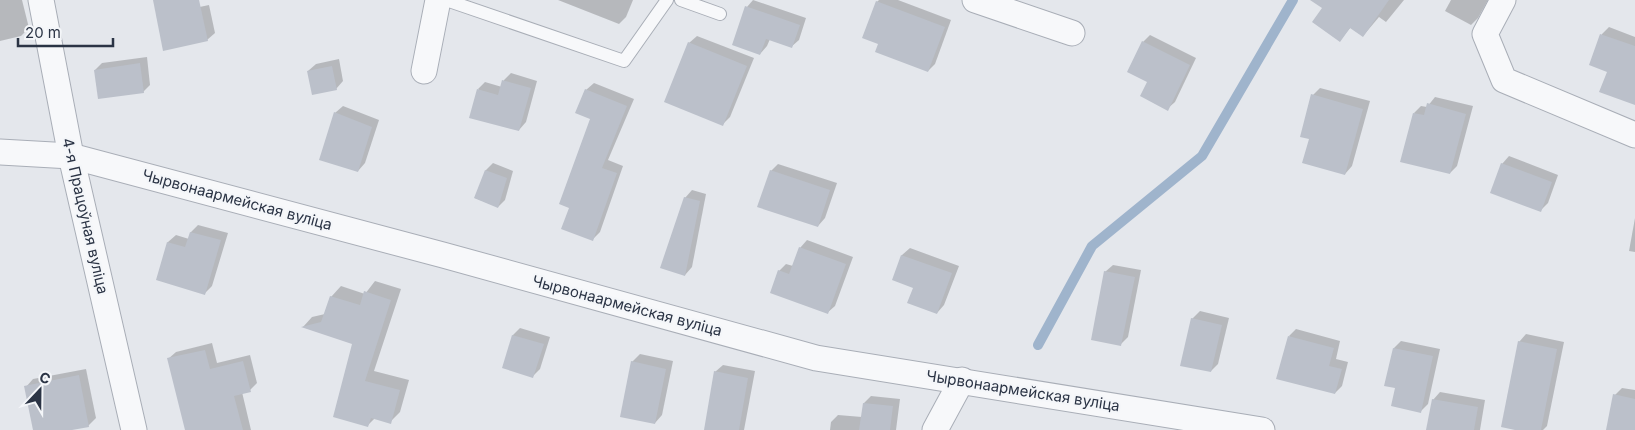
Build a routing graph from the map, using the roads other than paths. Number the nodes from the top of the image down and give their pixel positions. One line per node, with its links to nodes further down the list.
1 (41, 0): 13 (street, 4-я Працоўная вуліца)
2 (438, 0): 10 (street)
3 (446, 0): 4 (lane)
4 (667, 0)
5 (681, 0): 8 (lane)
6 (974, 0): 9 (street)
7 (1504, 0): 11 (street)
8 (720, 14)
9 (1072, 34)
10 (424, 71)
11 (1635, 135)
12 (0, 152): 13 (street, Чырвонаармейская вуліца)
13 (71, 156): 14 (street, Чырвонаармейская вуліца); 15 (street, 4-я Працоўная вуліца)
14 (962, 380): 16 (street); 17 (street, Чырвонаармейская вуліца)
15 (134, 430)
16 (935, 430)
17 (1262, 430)

